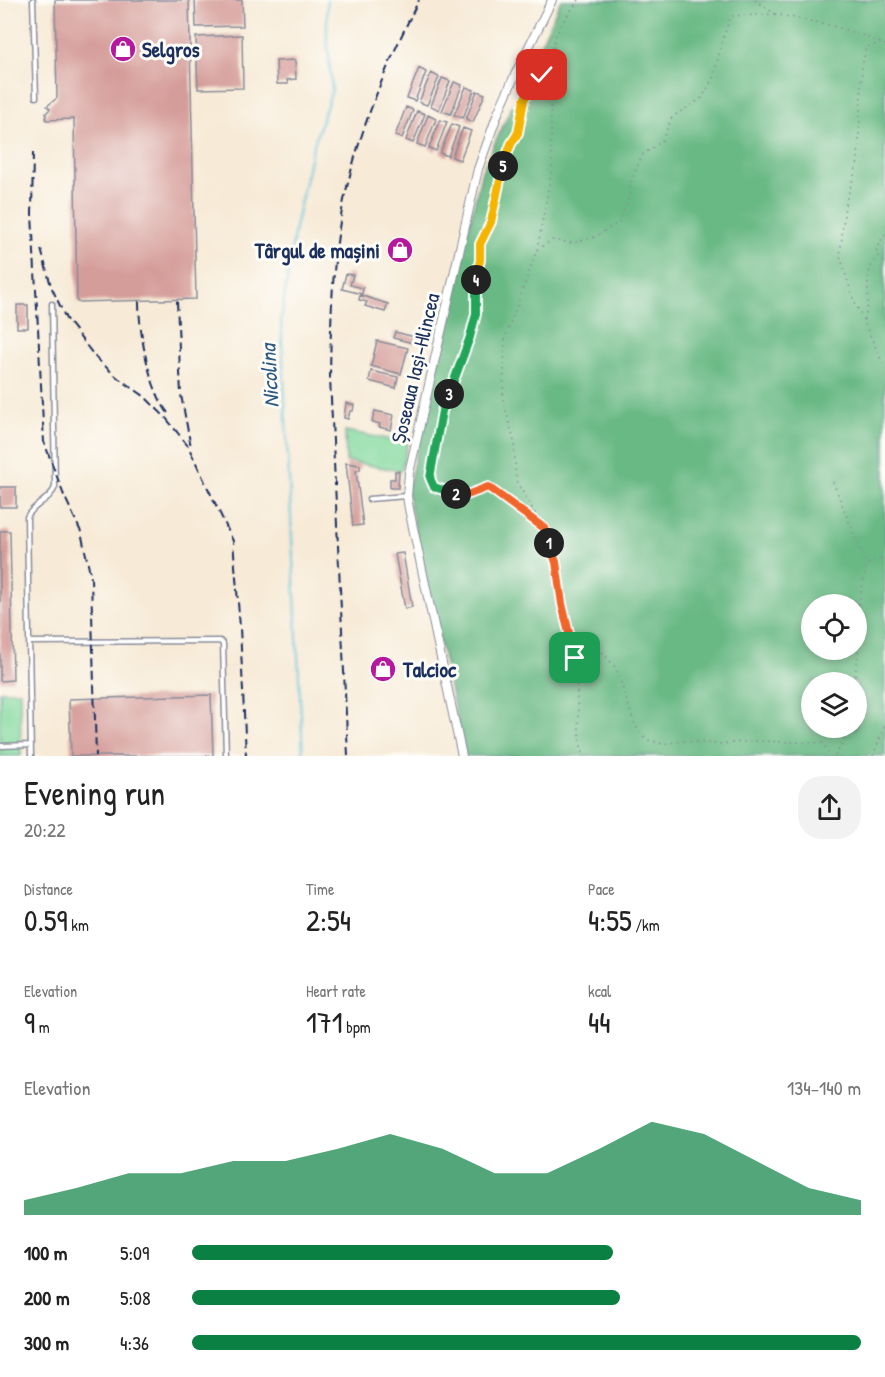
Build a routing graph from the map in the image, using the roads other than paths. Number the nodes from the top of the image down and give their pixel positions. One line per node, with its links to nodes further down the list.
1 (33, 0): 3 (lane)
2 (552, 0): 5 (street, Șoseaua Iași-Hlincea)
3 (36, 97)
4 (52, 304): 7 (lane)
5 (407, 496): 6 (lane); 12 (street, Șoseaua Iași-Hlincea)
6 (369, 499)
7 (29, 642): 8 (lane); 11 (lane)
8 (31, 745): 9 (lane); 10 (lane)
9 (0, 746)
10 (31, 756)
11 (226, 756)
12 (462, 756)

